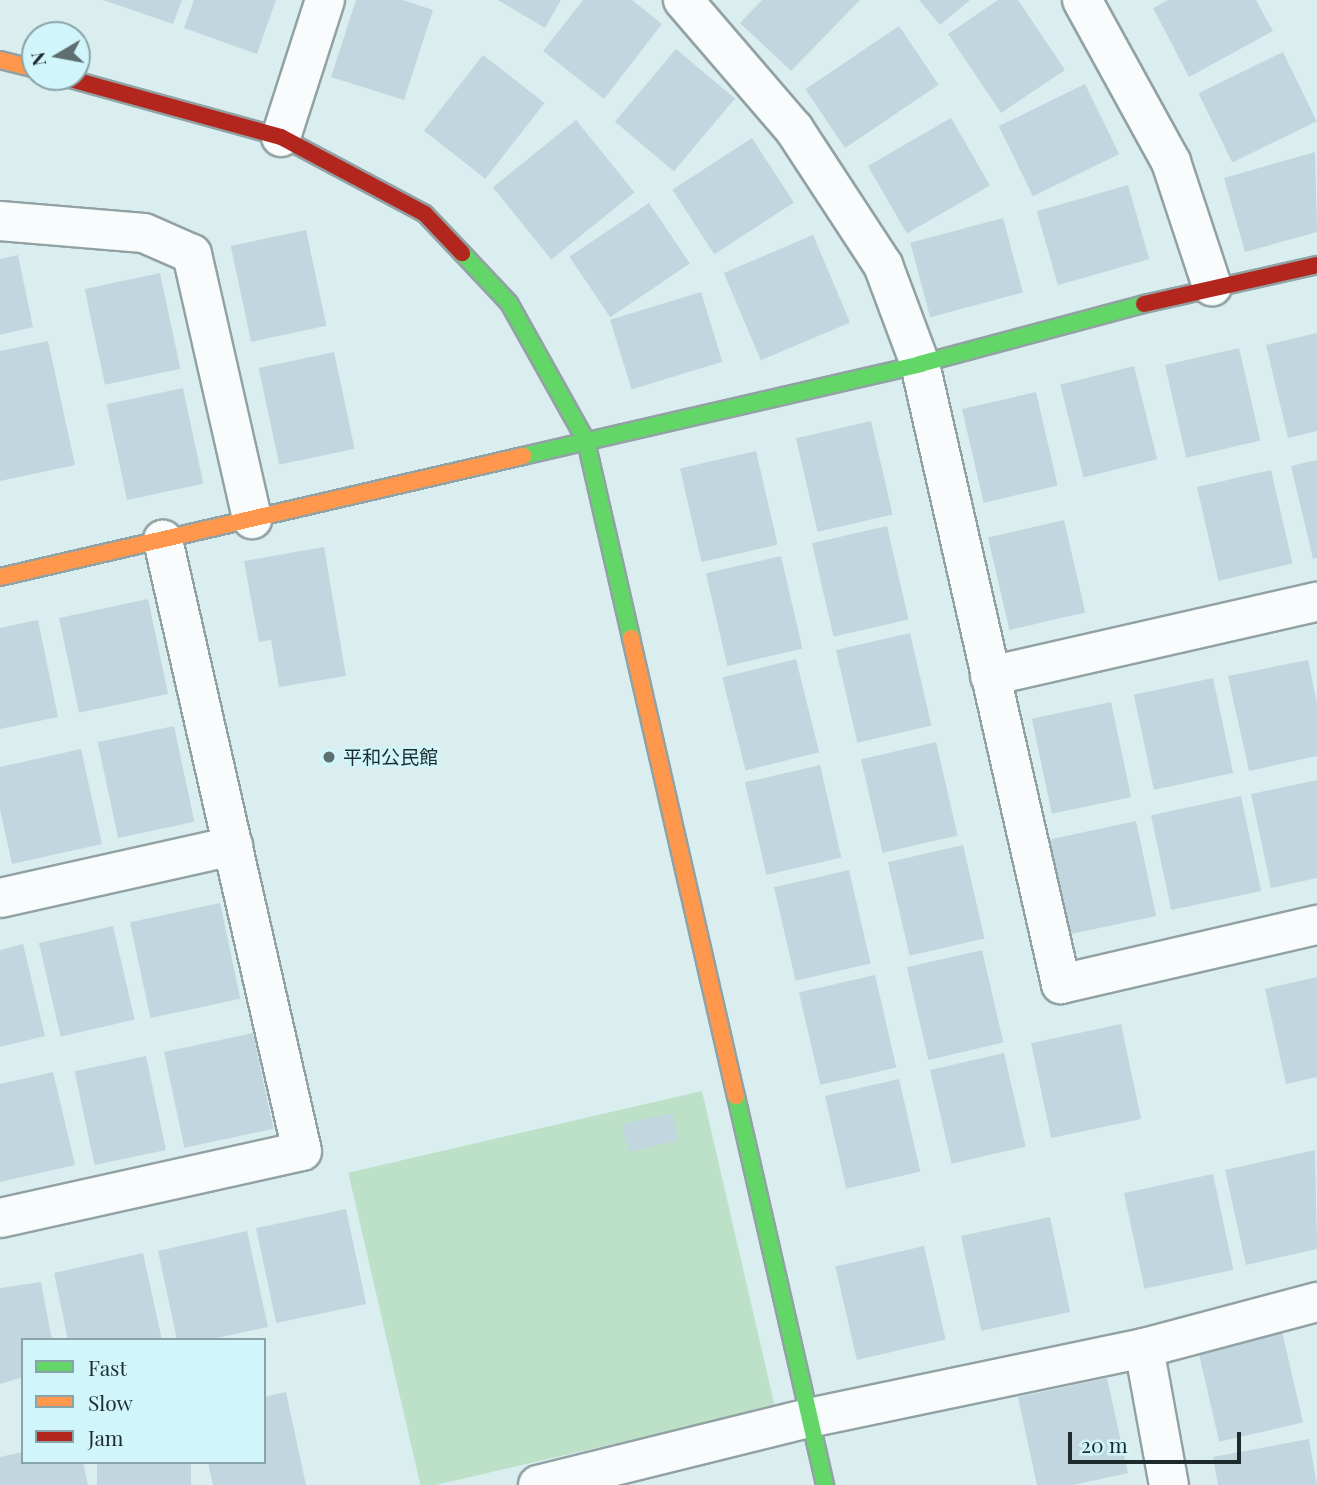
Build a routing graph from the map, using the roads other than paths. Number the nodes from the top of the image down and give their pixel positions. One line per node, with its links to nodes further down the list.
1 (325, 0): 7 (street)
2 (683, 0): 11 (street)
3 (1083, 0): 10 (street)
4 (0, 60): 5 (street)
5 (21, 65)
6 (91, 85): 7 (street)
7 (281, 137): 12 (street)
8 (0, 221): 13 (street)
9 (1317, 265): 10 (street)
10 (1212, 286): 11 (street)
11 (920, 364): 12 (street); 17 (street)
12 (586, 441): 13 (street); 24 (street)
13 (252, 519): 14 (street)
14 (163, 540): 15 (street); 18 (street)
15 (0, 577)
16 (1317, 603): 17 (street)
17 (990, 676): 20 (street)
18 (233, 846): 19 (street); 21 (street)
19 (0, 898)
20 (1317, 925)
21 (0, 1217)
22 (1317, 1303): 23 (street)
23 (1144, 1348): 24 (street); 27 (street)
24 (809, 1418): 25 (street); 26 (street)
25 (538, 1485)
26 (825, 1485)
27 (1169, 1485)

